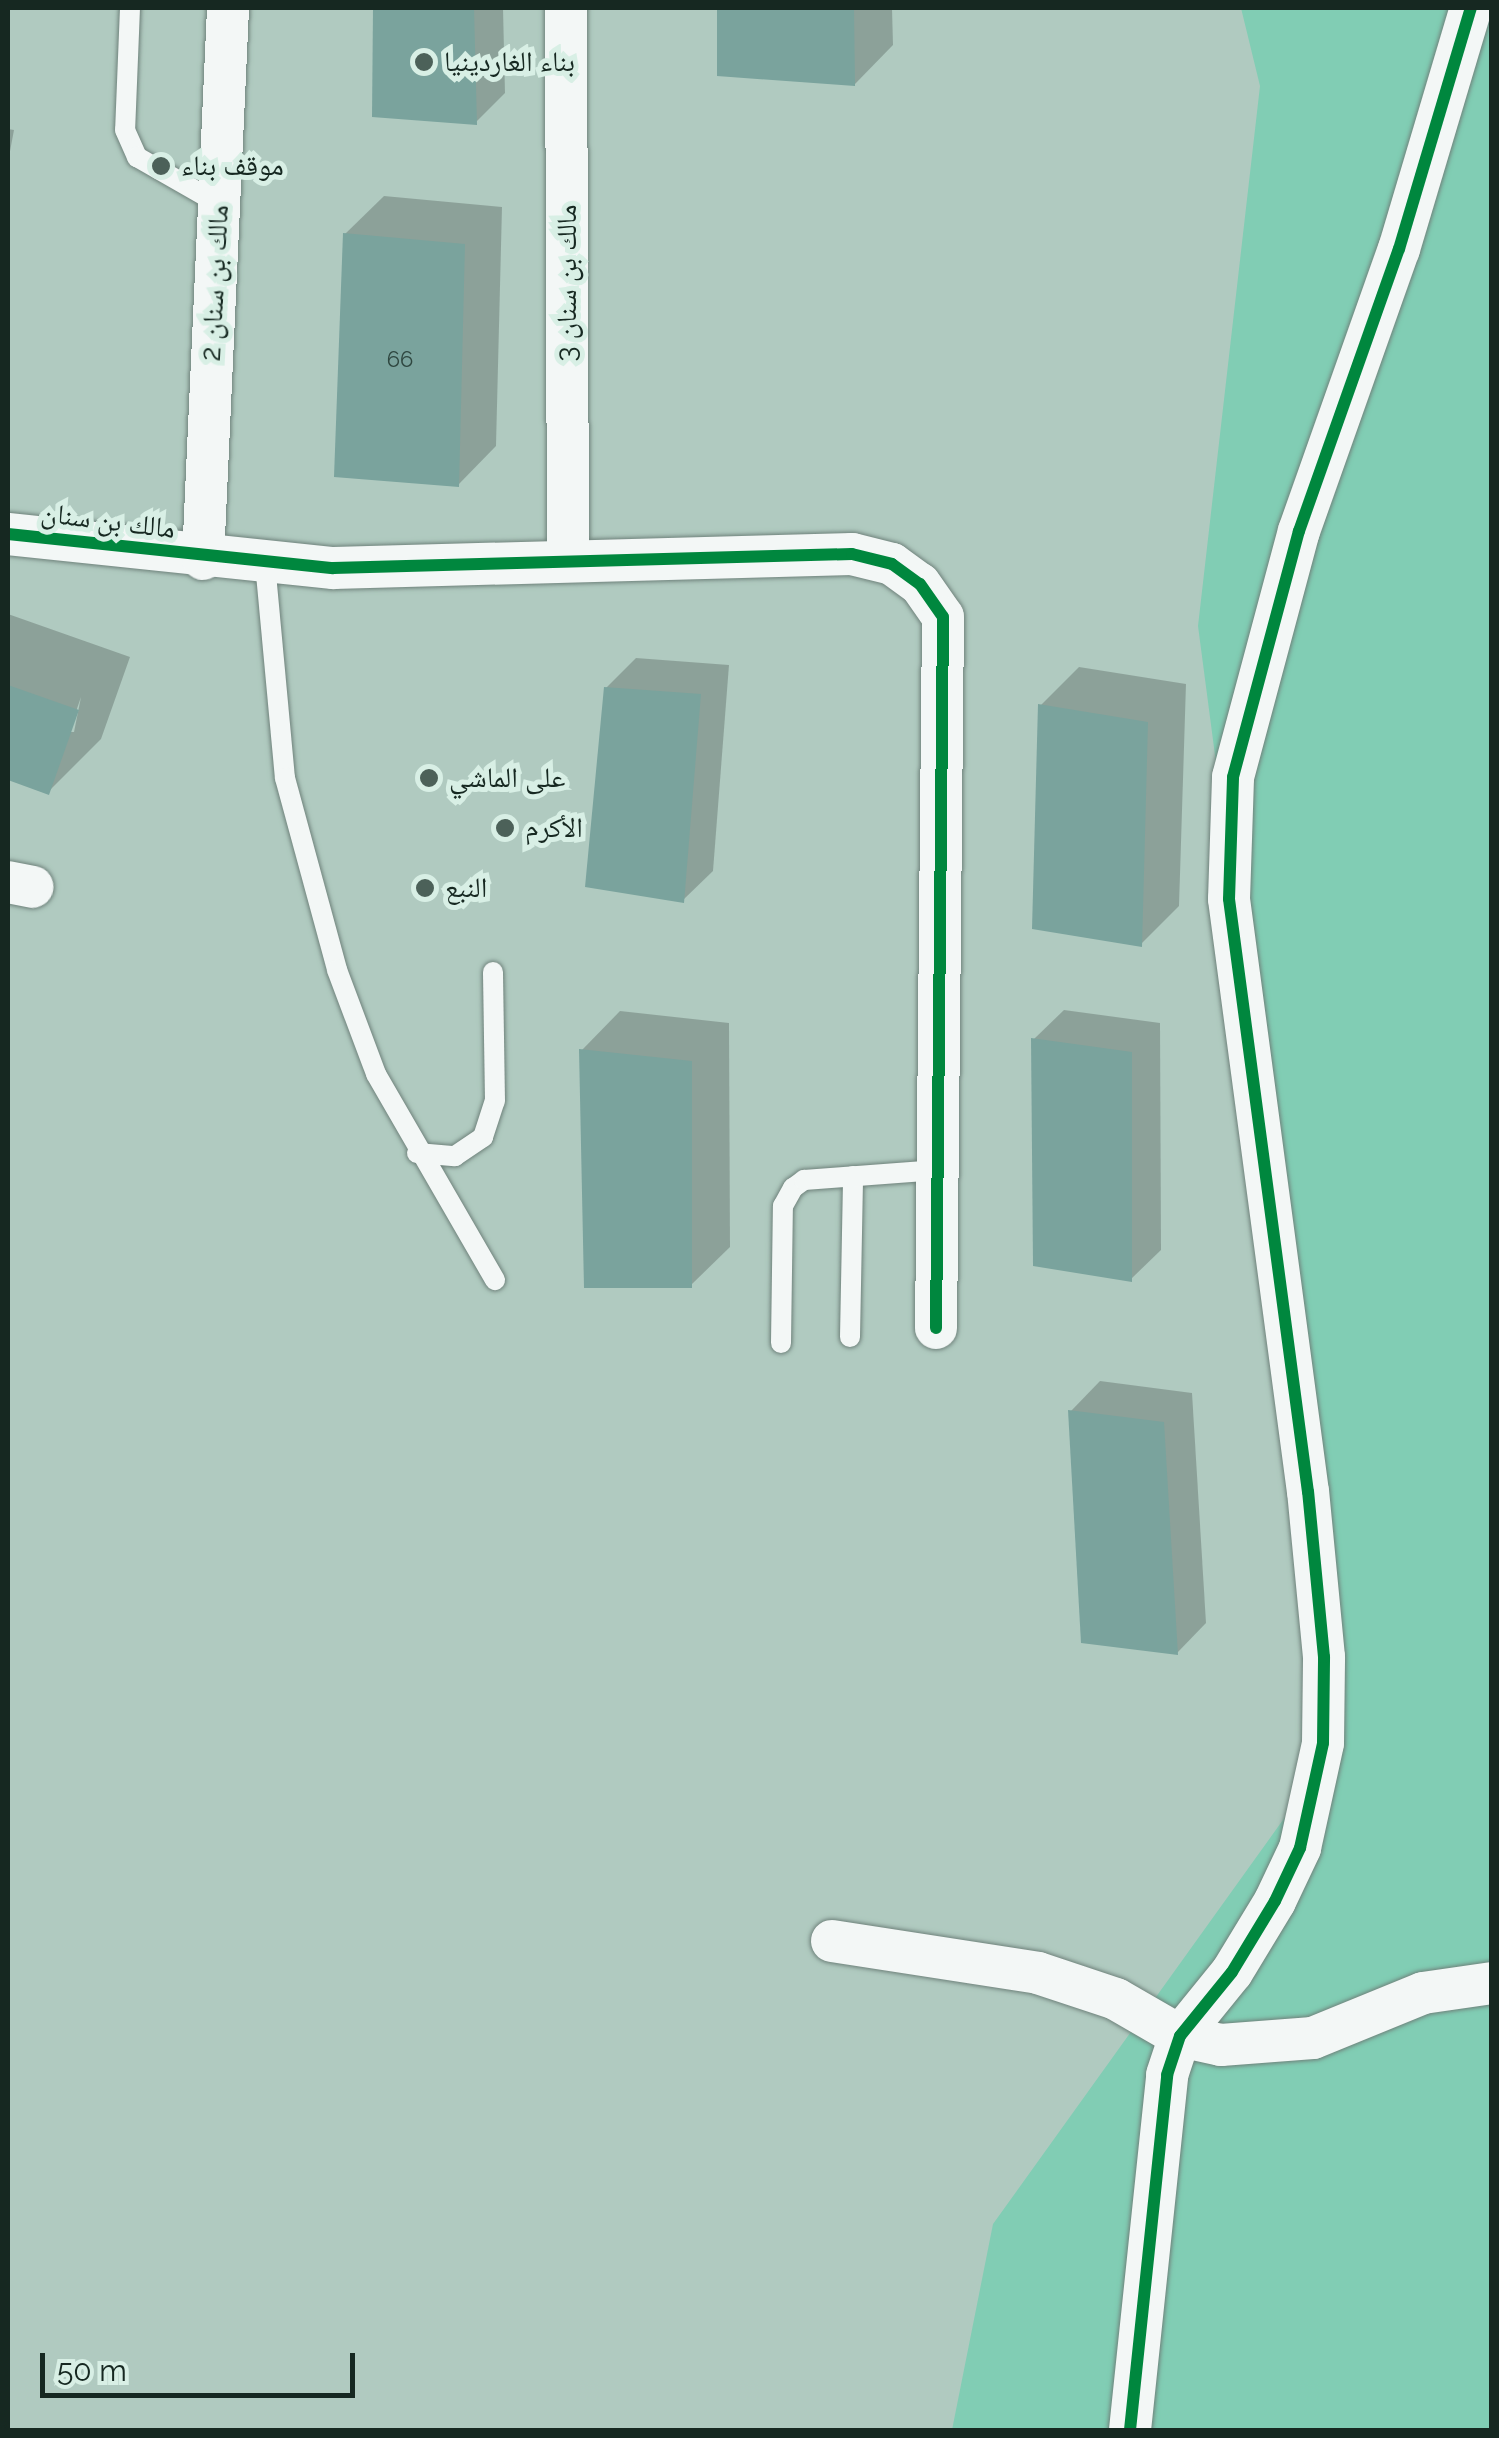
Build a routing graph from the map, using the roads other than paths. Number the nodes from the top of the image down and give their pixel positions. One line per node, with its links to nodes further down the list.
1 (130, 8): 5 (lane)
2 (228, 8): 5 (street, مالك بن سنان 2)
3 (566, 8): 7 (street, مالك بن سنان 3)
4 (1471, 8): 20 (street)
5 (218, 204): 8 (street, مالك بن سنان 2)
6 (8, 534): 8 (street, مالك بن سنان)
7 (568, 558): 9 (street, مالك بن سنان); 12 (street, مالك بن سنان)
8 (203, 559): 9 (street, مالك بن سنان)
9 (264, 563): 11 (lane)
10 (493, 972): 11 (lane)
11 (417, 1153): 14 (lane)
12 (938, 1170): 13 (lane); 15 (street, مالك بن سنان)
13 (853, 1176): 16 (lane); 17 (lane)
14 (495, 1280)
15 (936, 1328)
16 (850, 1336)
17 (781, 1343)
18 (832, 1941): 20 (street)
19 (1492, 1983): 20 (street)
20 (1180, 2036): 21 (street)
21 (1130, 2430)

